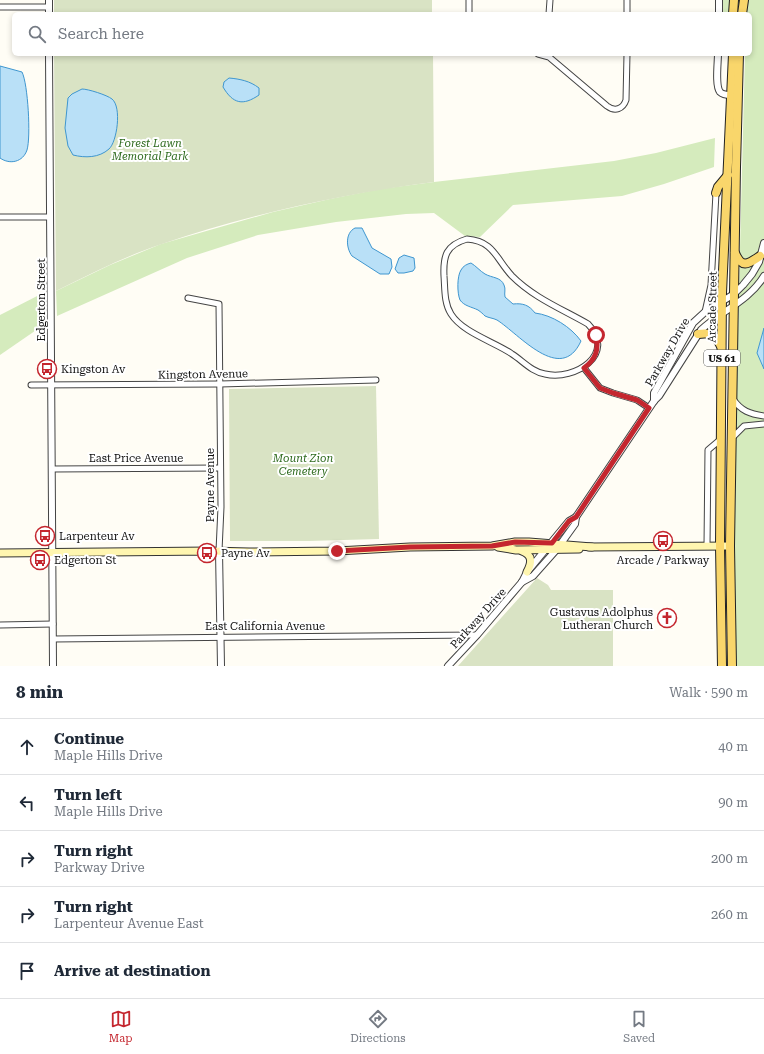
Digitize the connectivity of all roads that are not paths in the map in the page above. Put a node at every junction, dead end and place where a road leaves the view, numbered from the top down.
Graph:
1 (49, 0) edge
2 (469, 0) edge
3 (550, 0) edge
4 (627, 0) edge
5 (719, 0) edge
6 (734, 0) edge
7 (744, 0) edge
8 (0, 7) edge
9 (49, 11) edge
10 (469, 12) edge
11 (550, 12) edge
12 (627, 12) edge
13 (719, 12) edge
14 (733, 12) edge
15 (742, 12) edge
16 (49, 56) edge
17 (549, 56) edge
18 (626, 56) edge
19 (718, 56) edge
20 (733, 56) edge
21 (739, 56) edge
22 (735, 95) junction
23 (731, 171) junction
24 (716, 193) joint
25 (0, 217) edge
26 (50, 217) junction
27 (764, 243) edge
28 (734, 252) junction
29 (760, 256) junction
30 (764, 276) edge
31 (734, 294) junction
32 (188, 298) dead end
33 (722, 301) junction
34 (733, 306) junction
35 (705, 312) junction
36 (722, 313) junction
37 (698, 334) junction
38 (722, 349) junction
39 (584, 368) junction
40 (376, 380) dead end
41 (220, 384) junction
42 (52, 385) junction
43 (31, 386) dead end
44 (732, 398) junction
45 (654, 401) junction
46 (649, 408) junction
47 (762, 415) edge
48 (762, 424) edge
49 (721, 439) junction
50 (732, 439) junction
51 (220, 468) junction
52 (52, 469) junction
53 (576, 517) junction
54 (552, 543) junction
55 (492, 546) junction
56 (559, 546) junction
57 (708, 546) junction
58 (720, 546) junction
59 (730, 546) junction
60 (516, 550) junction
61 (547, 550) junction
62 (219, 551) junction
63 (52, 552) junction
64 (0, 553) edge
65 (527, 572) junction
66 (522, 582) junction
67 (53, 624) junction
68 (0, 625) edge
69 (477, 635) junction
70 (221, 636) junction
71 (53, 639) junction
72 (53, 666) edge
73 (221, 666) edge
74 (448, 666) edge
75 (722, 666) edge
76 (732, 666) edge

1 - 9 street
2 - 10 street
3 - 11 street
4 - 12 street
5 - 13 street
6 - 14 main road
7 - 15 main road
8 - 9 street
16 - 26 street, Edgerton Street
17 - 18 street
19 - 22 street
20 - 22 main road, US 61
21 - 22 main road, US 61
22 - 23 main road, Arcade Street / US 61
23 - 24 main road
23 - 28 main road, Arcade Street / US 61
23 - 33 main road, Arcade Street / US 61
24 - 35 street
25 - 26 street
26 - 42 street, Edgerton Street
27 - 29 street, Parkway Drive
28 - 29 main road
28 - 31 main road, Arcade Street / US 61
29 - 31 street, Parkway Drive
30 - 34 street, Parkway Drive
31 - 33 street, Parkway Drive
31 - 34 main road, Arcade Street / US 61
32 - 41 street, Payne Avenue
33 - 35 street, Parkway Drive
33 - 36 main road, Arcade Street / US 61
34 - 36 street, Parkway Drive
34 - 44 main road, Arcade Street / US 61
35 - 45 street, Parkway Drive
36 - 37 street, Parkway Drive
36 - 38 main road, Arcade Street / US 61
37 - 38 main road
37 - 45 street, Parkway Drive
38 - 49 main road, Arcade Street / US 61
39 - 39 street
39 - 46 street
40 - 41 street, Kingston Avenue
41 - 42 street, Kingston Avenue
41 - 51 street, Payne Avenue
42 - 43 street, Kingston Avenue
42 - 52 street, Edgerton Street
44 - 47 street
44 - 50 main road, Arcade Street / US 61
45 - 46 street, Parkway Drive
46 - 53 street, Parkway Drive
47 - 48 street
48 - 50 street
49 - 57 street
49 - 58 main road, Arcade Street / US 61
50 - 59 main road, Arcade Street / US 61
51 - 52 street, East Price Avenue
51 - 62 street, Payne Avenue
52 - 63 street, Edgerton Street
53 - 54 street, Parkway Drive
53 - 56 street, Parkway Drive
54 - 55 main road
54 - 56 main road
54 - 61 street, Parkway Drive
55 - 60 main road
55 - 62 main road
56 - 57 main road
56 - 61 main road
56 - 66 street, Parkway Drive
57 - 58 main road
58 - 59 main road
58 - 75 main road, Arcade Street / US 61
59 - 76 main road, Arcade Street / US 61
60 - 61 main road
60 - 65 main road
61 - 65 street, Parkway Drive
62 - 63 main road
62 - 70 street, Payne Avenue
63 - 64 main road
63 - 67 street, Edgerton Street
65 - 66 street, Parkway Drive
66 - 69 street, Parkway Drive
67 - 68 street
67 - 71 street, Edgerton Street
69 - 70 street, East California Avenue
69 - 74 street, Parkway Drive
70 - 71 street, East California Avenue
70 - 73 street, Payne Avenue
71 - 72 street, Edgerton Street

